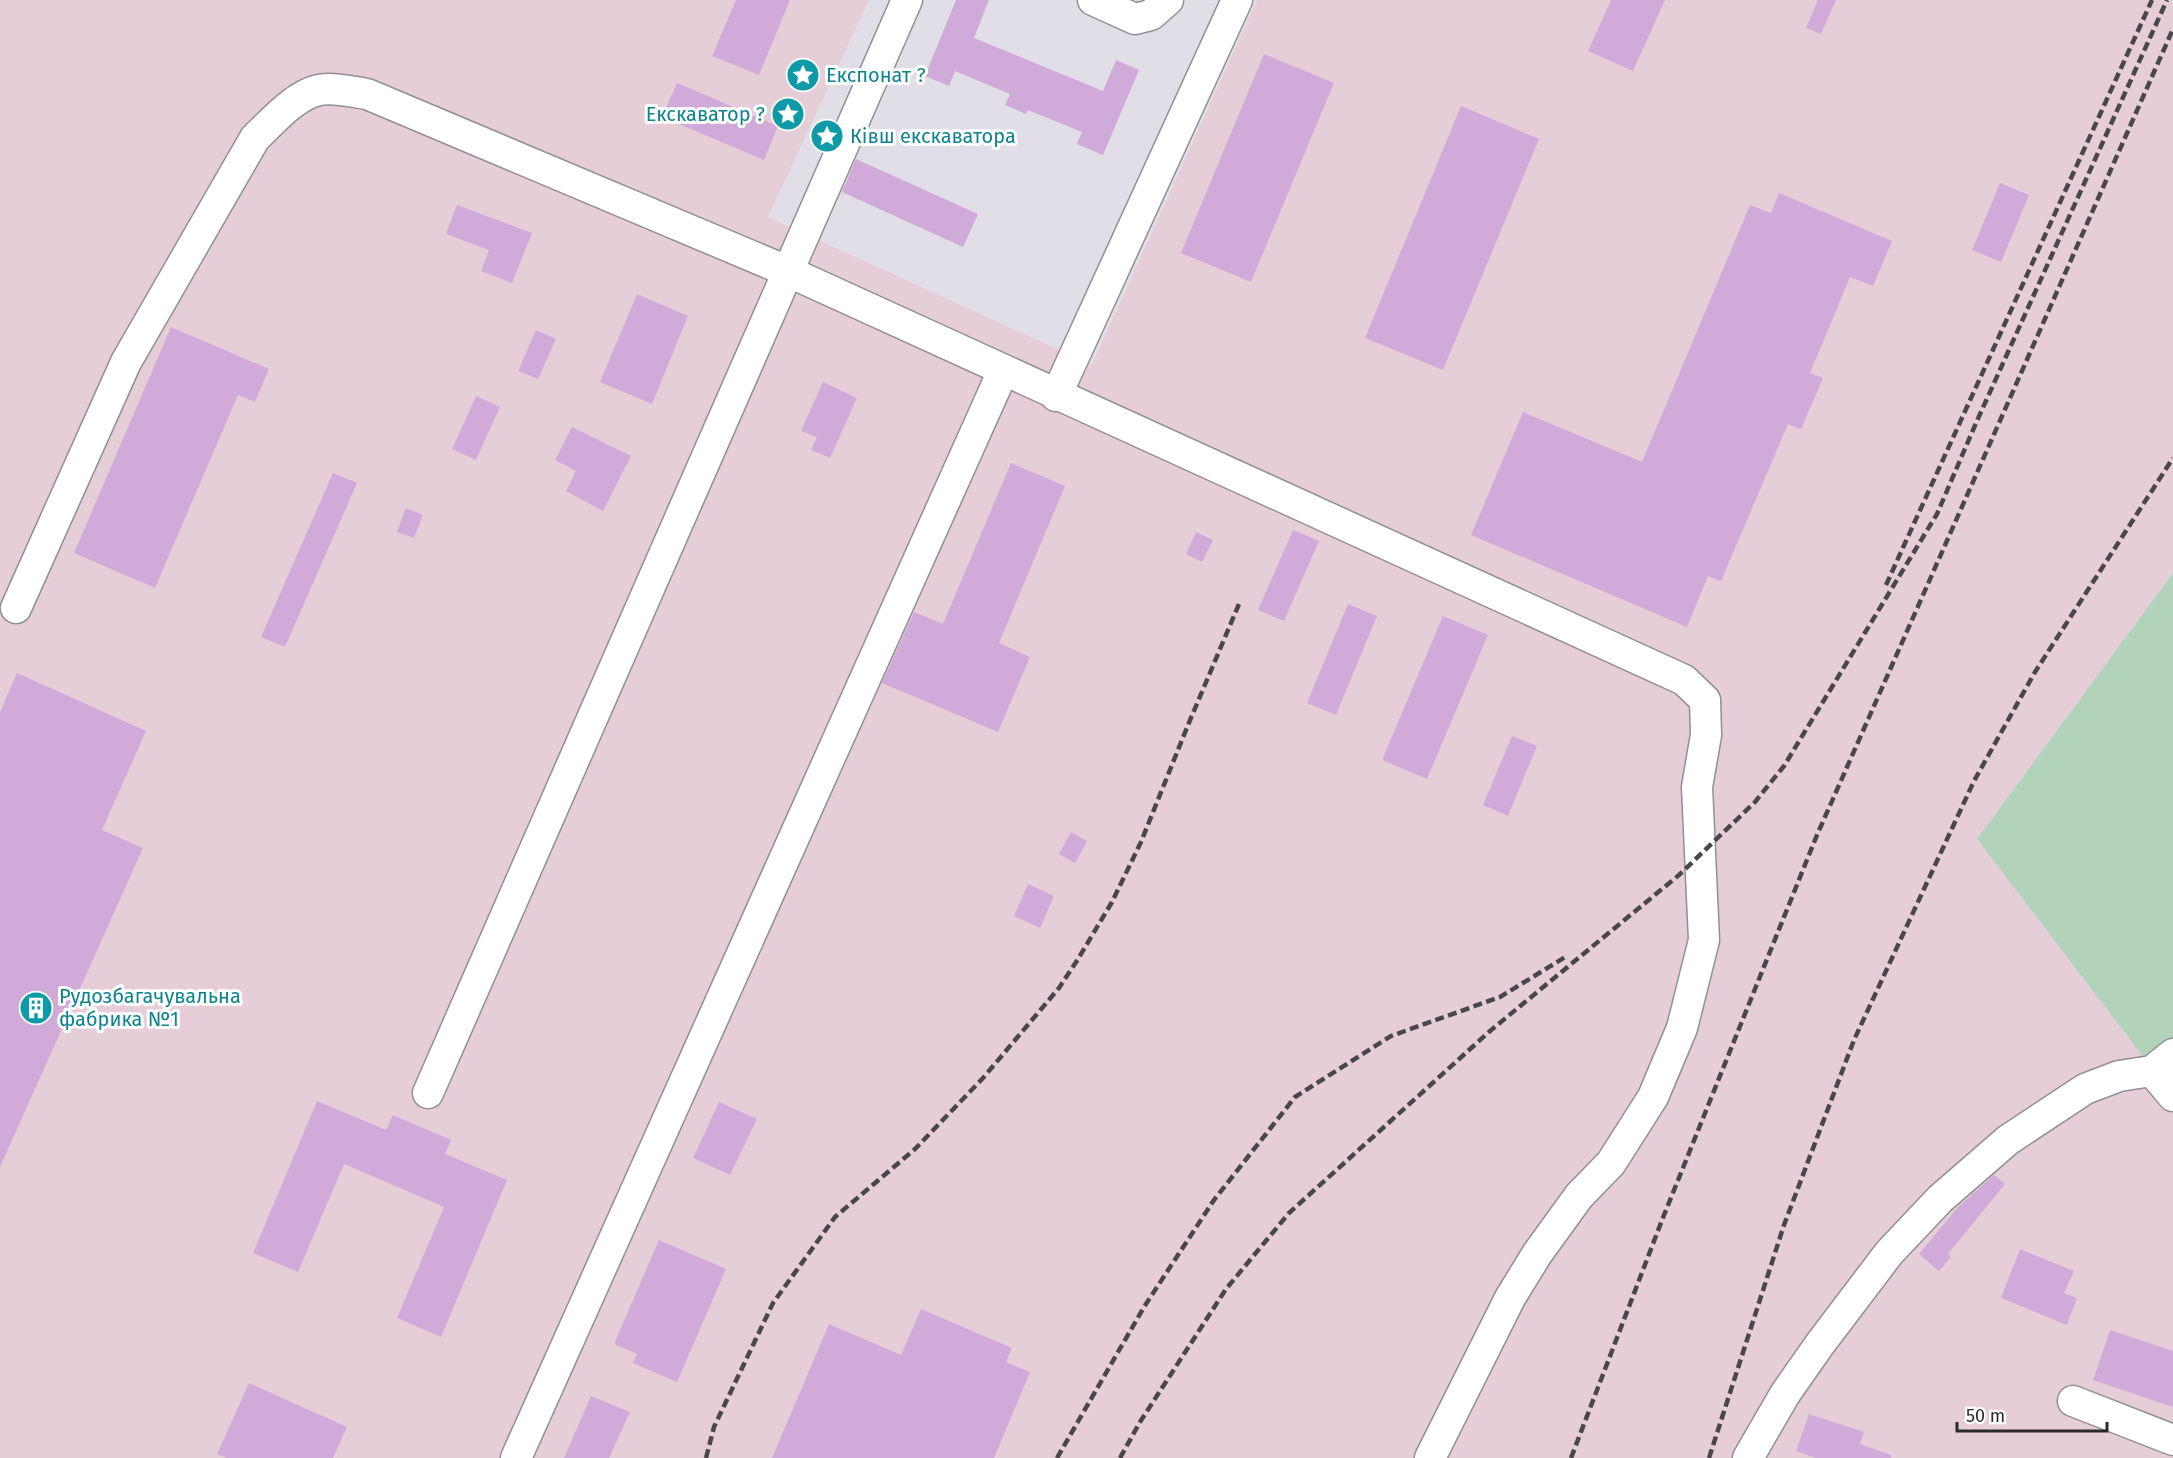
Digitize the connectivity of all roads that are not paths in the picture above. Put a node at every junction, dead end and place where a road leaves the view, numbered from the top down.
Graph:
1 (907, 0) edge
2 (1093, 0) edge
3 (1168, 0) edge
4 (1237, 0) edge
5 (787, 271) junction
6 (1004, 371) junction
7 (1056, 396) junction
8 (16, 608) dead end
9 (2163, 1062) edge
10 (428, 1092) dead end
11 (2173, 1096) edge
12 (2073, 1401) dead end
13 (2173, 1440) edge
14 (516, 1458) edge
15 (1430, 1458) edge
16 (1748, 1458) edge

1 - 5 street
2 - 3 street
4 - 7 street
5 - 6 street
5 - 8 street
5 - 10 street
6 - 7 street
6 - 14 street
7 - 15 street
9 - 11 street
9 - 16 street
12 - 13 street

